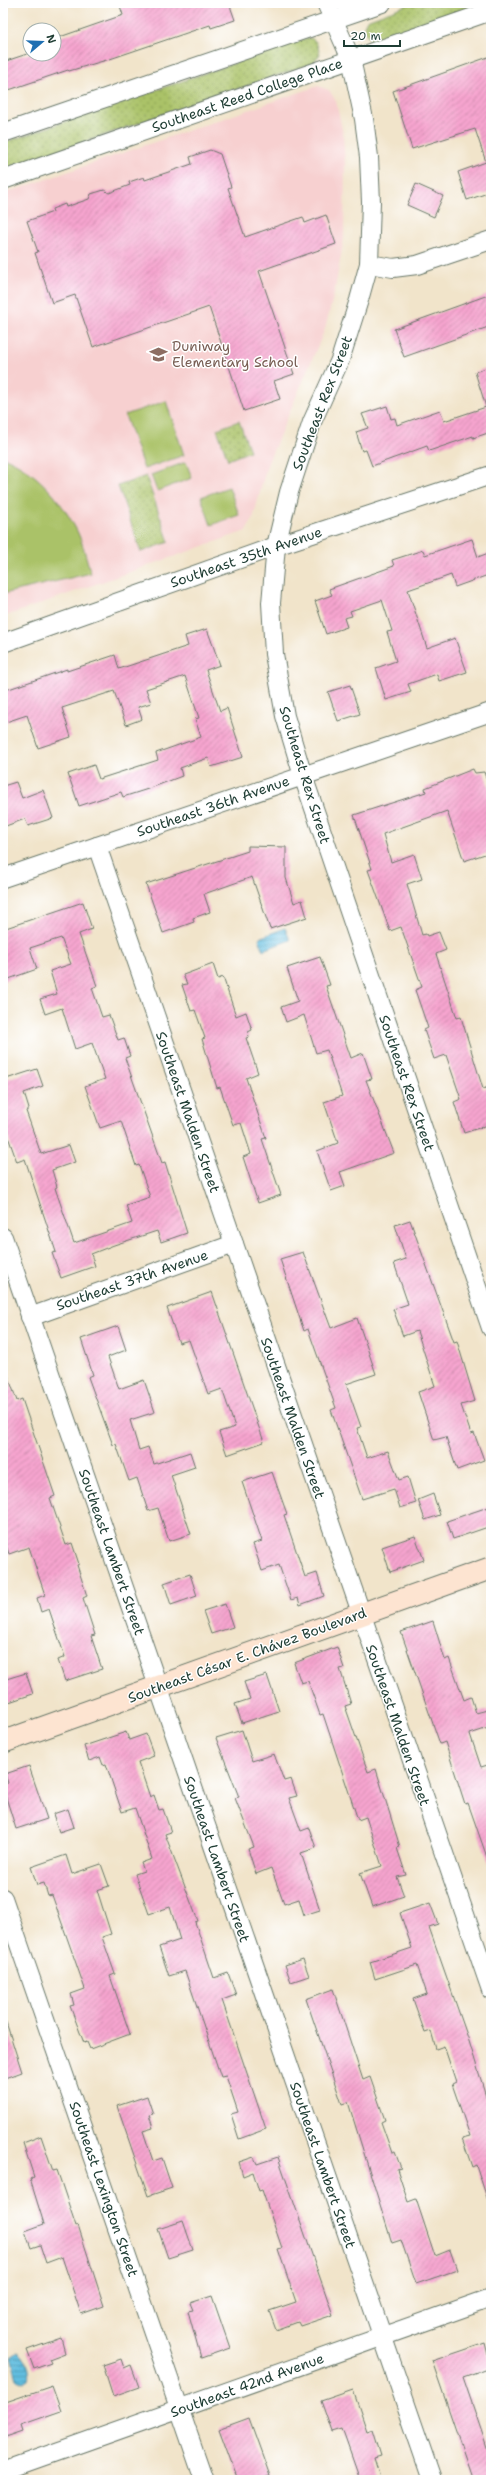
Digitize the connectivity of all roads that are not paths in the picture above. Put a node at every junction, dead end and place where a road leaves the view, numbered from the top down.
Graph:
1 (326, 3) edge
2 (382, 3) edge
3 (491, 11) edge
4 (334, 20) junction
5 (351, 59) junction
6 (3, 133) edge
7 (3, 180) edge
8 (491, 240) edge
9 (369, 264) junction
10 (491, 475) edge
11 (276, 546) junction
12 (3, 643) edge
13 (491, 712) edge
14 (303, 776) junction
15 (97, 846) junction
16 (3, 878) edge
17 (3, 1237) edge
18 (234, 1244) junction
19 (30, 1317) junction
20 (491, 1328) edge
21 (491, 1568) edge
22 (360, 1614) junction
23 (158, 1687) junction
24 (3, 1742) edge
25 (3, 1898) edge
26 (491, 1990) edge
27 (491, 2298) edge
28 (383, 2336) junction
29 (180, 2408) junction
30 (3, 2471) edge
31 (204, 2480) edge
32 (432, 2480) edge

1 - 4 street, Southeast Rex Street
2 - 4 street
3 - 5 street, Southeast Reed College Place
4 - 5 street, Southeast Rex Street
4 - 6 street
5 - 7 street, Southeast Reed College Place
5 - 9 street, Southeast Rex Street
8 - 9 street
9 - 11 street, Southeast Rex Street
10 - 11 street, Southeast 35th Avenue
11 - 12 street, Southeast 35th Avenue
11 - 14 street, Southeast Rex Street
13 - 14 street, Southeast 36th Avenue
14 - 15 street, Southeast 36th Avenue
14 - 20 street, Southeast Rex Street
15 - 16 street, Southeast 36th Avenue
15 - 18 street, Southeast Malden Street
17 - 19 street, Southeast Lambert Street
18 - 19 street, Southeast 37th Avenue
18 - 22 street, Southeast Malden Street
19 - 23 street, Southeast Lambert Street
21 - 22 street, Southeast César E. Chávez Boulevard
22 - 23 street, Southeast César E. Chávez Boulevard
22 - 26 street, Southeast Malden Street
23 - 24 street, Southeast César E. Chávez Boulevard
23 - 28 street, Southeast Lambert Street
25 - 29 street, Southeast Lexington Street
27 - 28 street, Southeast 42nd Avenue
28 - 29 street, Southeast 42nd Avenue
28 - 32 street, Southeast Lambert Street
29 - 30 street, Southeast 42nd Avenue
29 - 31 street, Southeast Lexington Street

